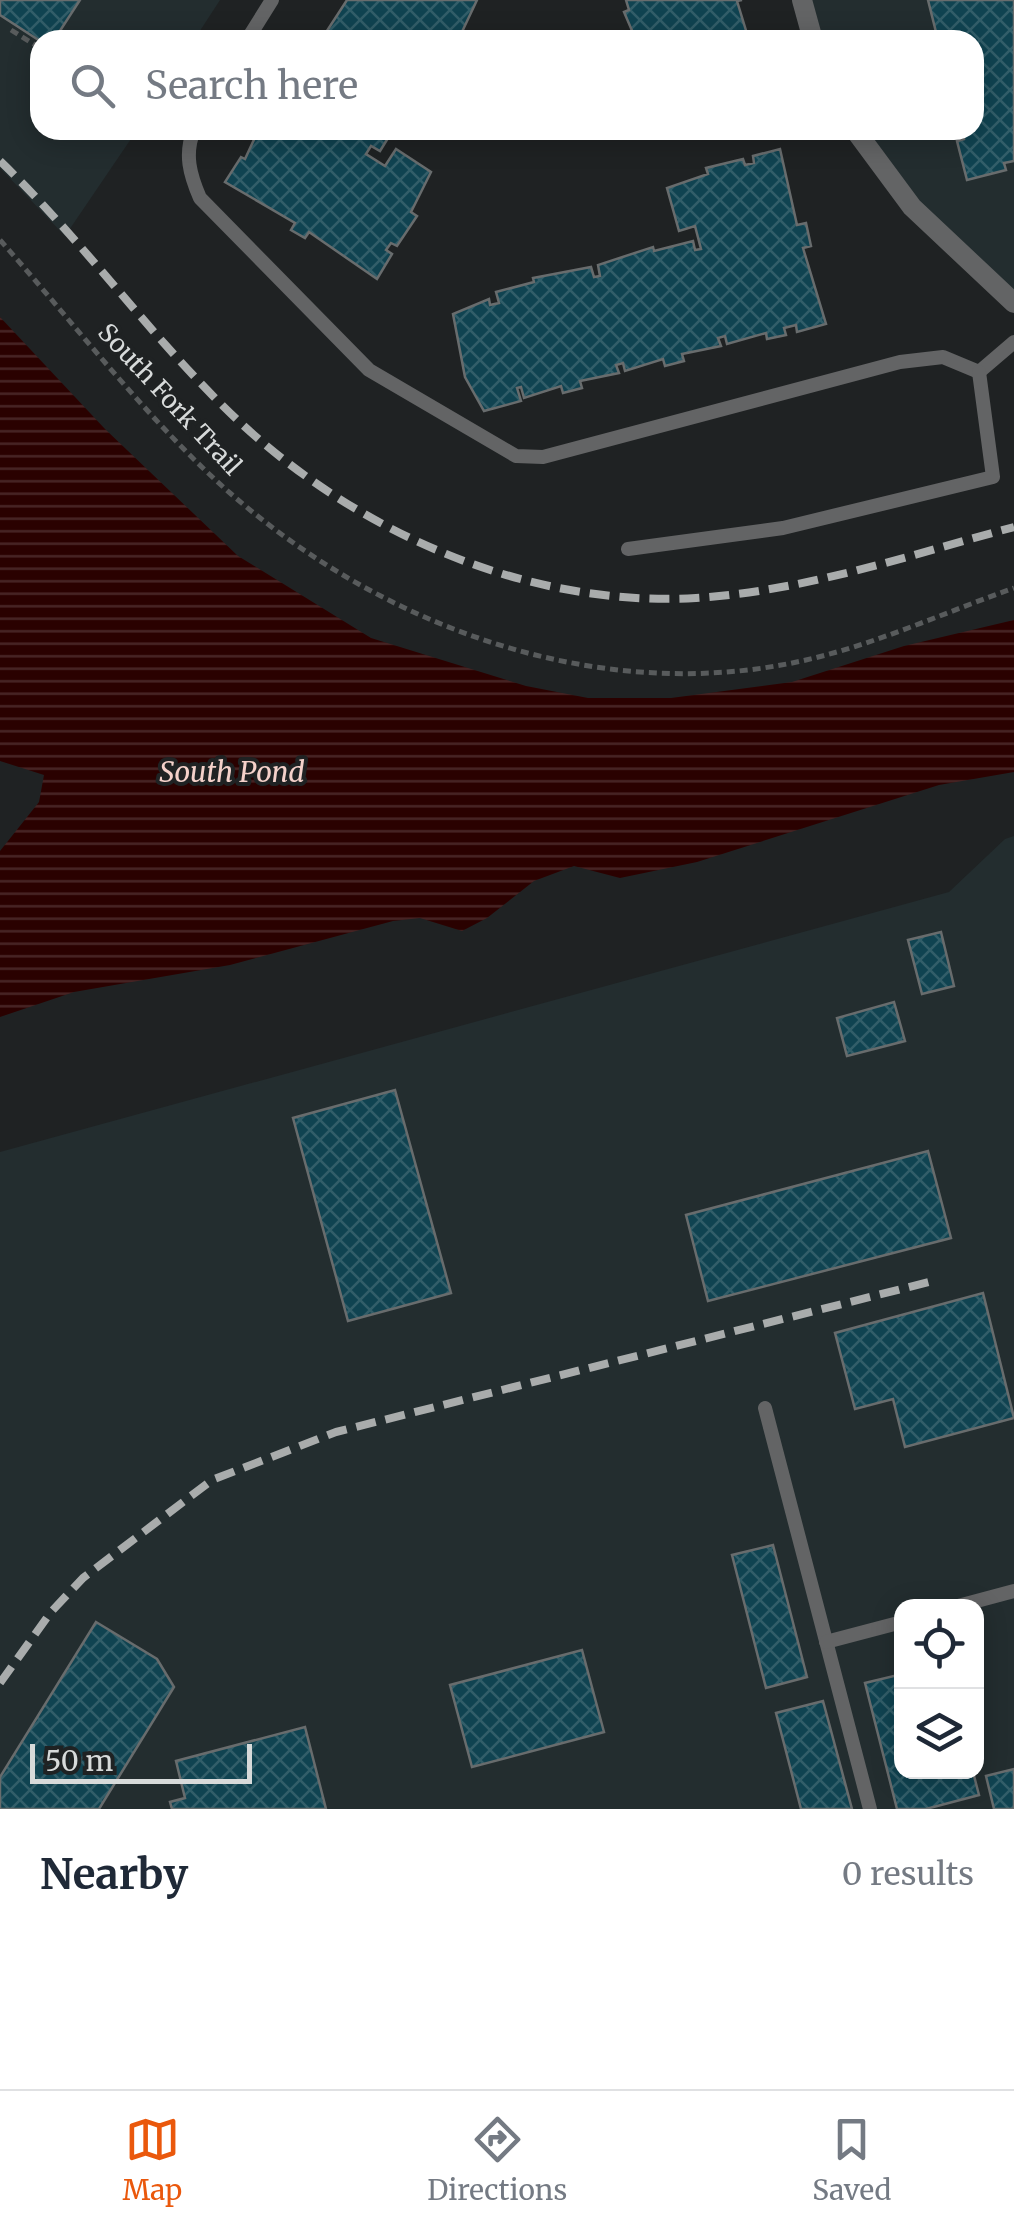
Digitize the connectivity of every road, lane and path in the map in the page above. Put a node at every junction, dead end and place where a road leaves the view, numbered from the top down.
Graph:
1 (272, 0) edge
2 (802, 0) edge
3 (12, 30) dead end
4 (253, 30) edge
5 (810, 30) edge
6 (30, 42) edge
7 (189, 140) edge
8 (862, 140) edge
9 (0, 240) edge
10 (1014, 303) edge
11 (1014, 342) edge
12 (979, 372) junction
13 (628, 549) dead end
14 (1014, 588) edge
15 (766, 1408) dead end
16 (1014, 1592) edge
17 (984, 1600) edge
18 (894, 1624) edge
19 (826, 1642) junction
20 (870, 1809) edge

1 - 4 lane
2 - 5 street
3 - 6 path
7 - 12 lane
8 - 10 street
9 - 14 path, South Fork Trail
11 - 12 lane
12 - 13 lane
15 - 19 lane
16 - 17 lane
18 - 19 lane
19 - 20 lane

